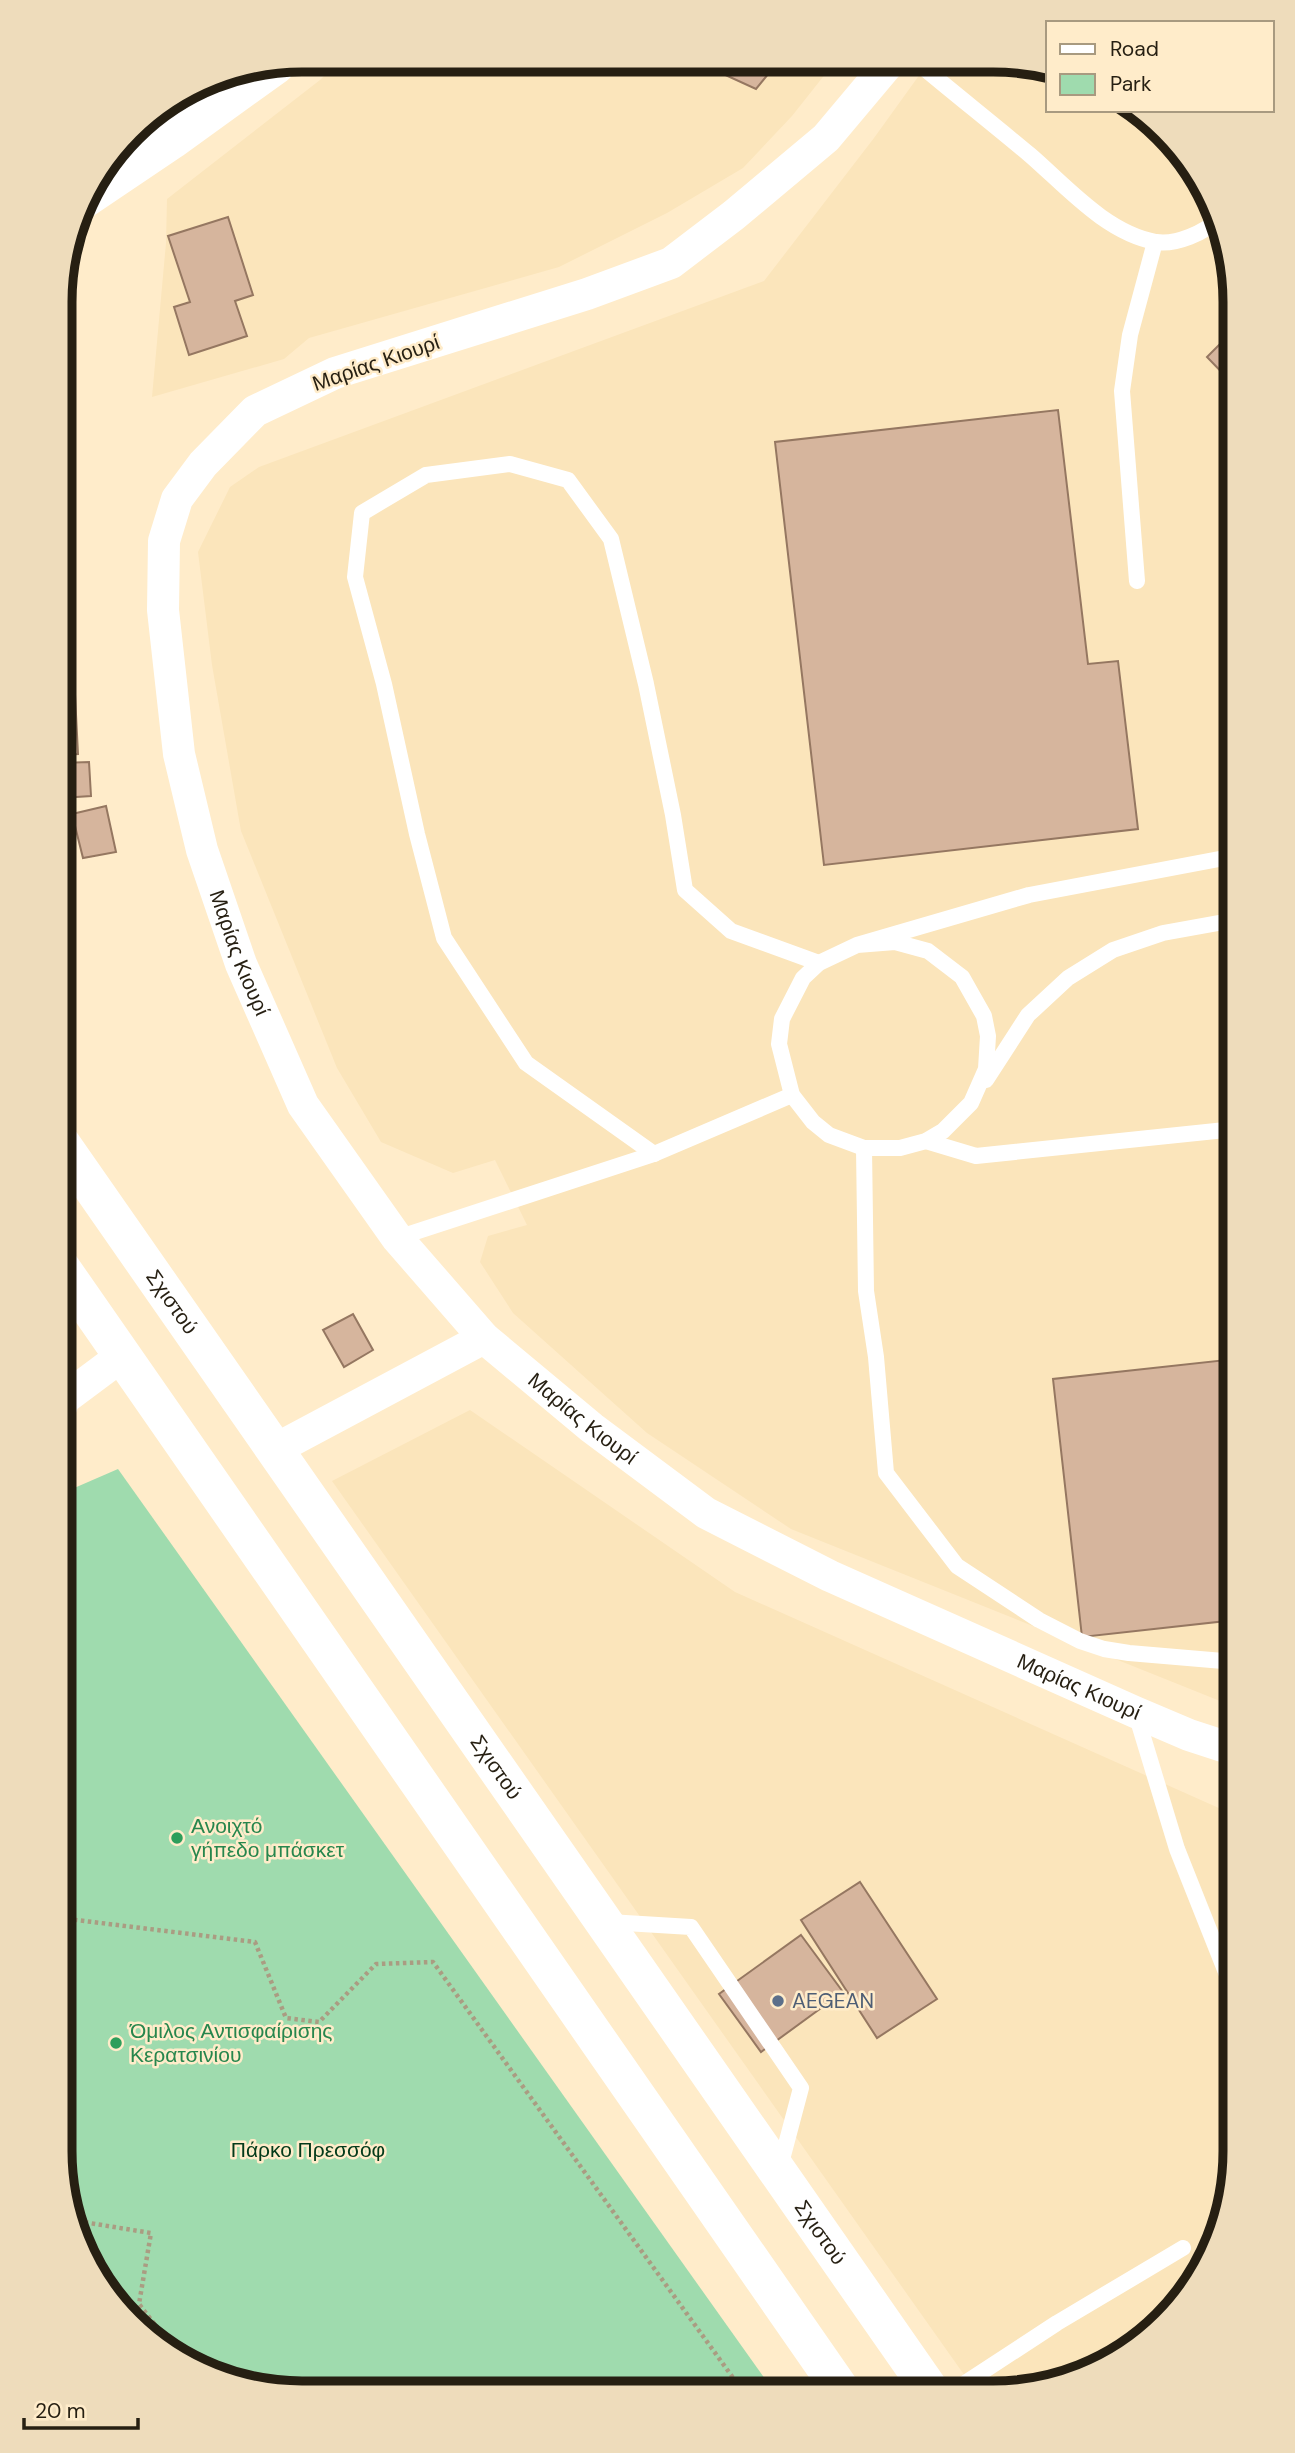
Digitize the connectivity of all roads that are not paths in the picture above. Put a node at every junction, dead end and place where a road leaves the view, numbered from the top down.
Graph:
1 (881, 72) edge
2 (929, 72) edge
3 (259, 77) edge
4 (104, 186) edge
5 (1210, 226) edge
6 (1155, 242) junction
7 (1137, 580) dead end
8 (1223, 858) edge
9 (1223, 922) edge
10 (857, 945) junction
11 (819, 963) junction
12 (792, 1095) junction
13 (971, 1102) junction
14 (1223, 1130) edge
15 (926, 1140) junction
16 (864, 1148) junction
17 (654, 1154) junction
18 (72, 1159) edge
19 (397, 1238) junction
20 (72, 1283) edge
21 (484, 1338) junction
22 (123, 1355) junction
23 (72, 1393) edge
24 (274, 1450) junction
25 (1223, 1661) edge
26 (1135, 1712) junction
27 (1223, 1746) edge
28 (603, 1922) junction
29 (1223, 1965) edge
30 (778, 2173) junction
31 (1183, 2248) dead end
32 (834, 2381) edge
33 (924, 2381) edge
34 (968, 2381) edge

1 - 19 street, Μαρίας Κιουρί
2 - 6 lane
3 - 4 main road
5 - 6 lane
6 - 7 lane
8 - 10 lane
9 - 13 lane
10 - 11 lane
10 - 13 lane
11 - 12 lane
11 - 17 lane
12 - 16 lane
12 - 17 lane
13 - 15 lane
14 - 15 lane
15 - 16 lane
16 - 25 lane
17 - 19 lane
18 - 24 main road, Σχιστού
19 - 21 street, Μαρίας Κιουρί
20 - 22 main road
21 - 24 street
21 - 26 street, Μαρίας Κιουρί
22 - 23 street
22 - 32 main road
24 - 28 main road, Σχιστού
26 - 27 street, Μαρίας Κιουρί
26 - 29 lane
28 - 30 main road, Σχιστού
28 - 30 lane
30 - 33 main road, Σχιστού
31 - 34 lane

